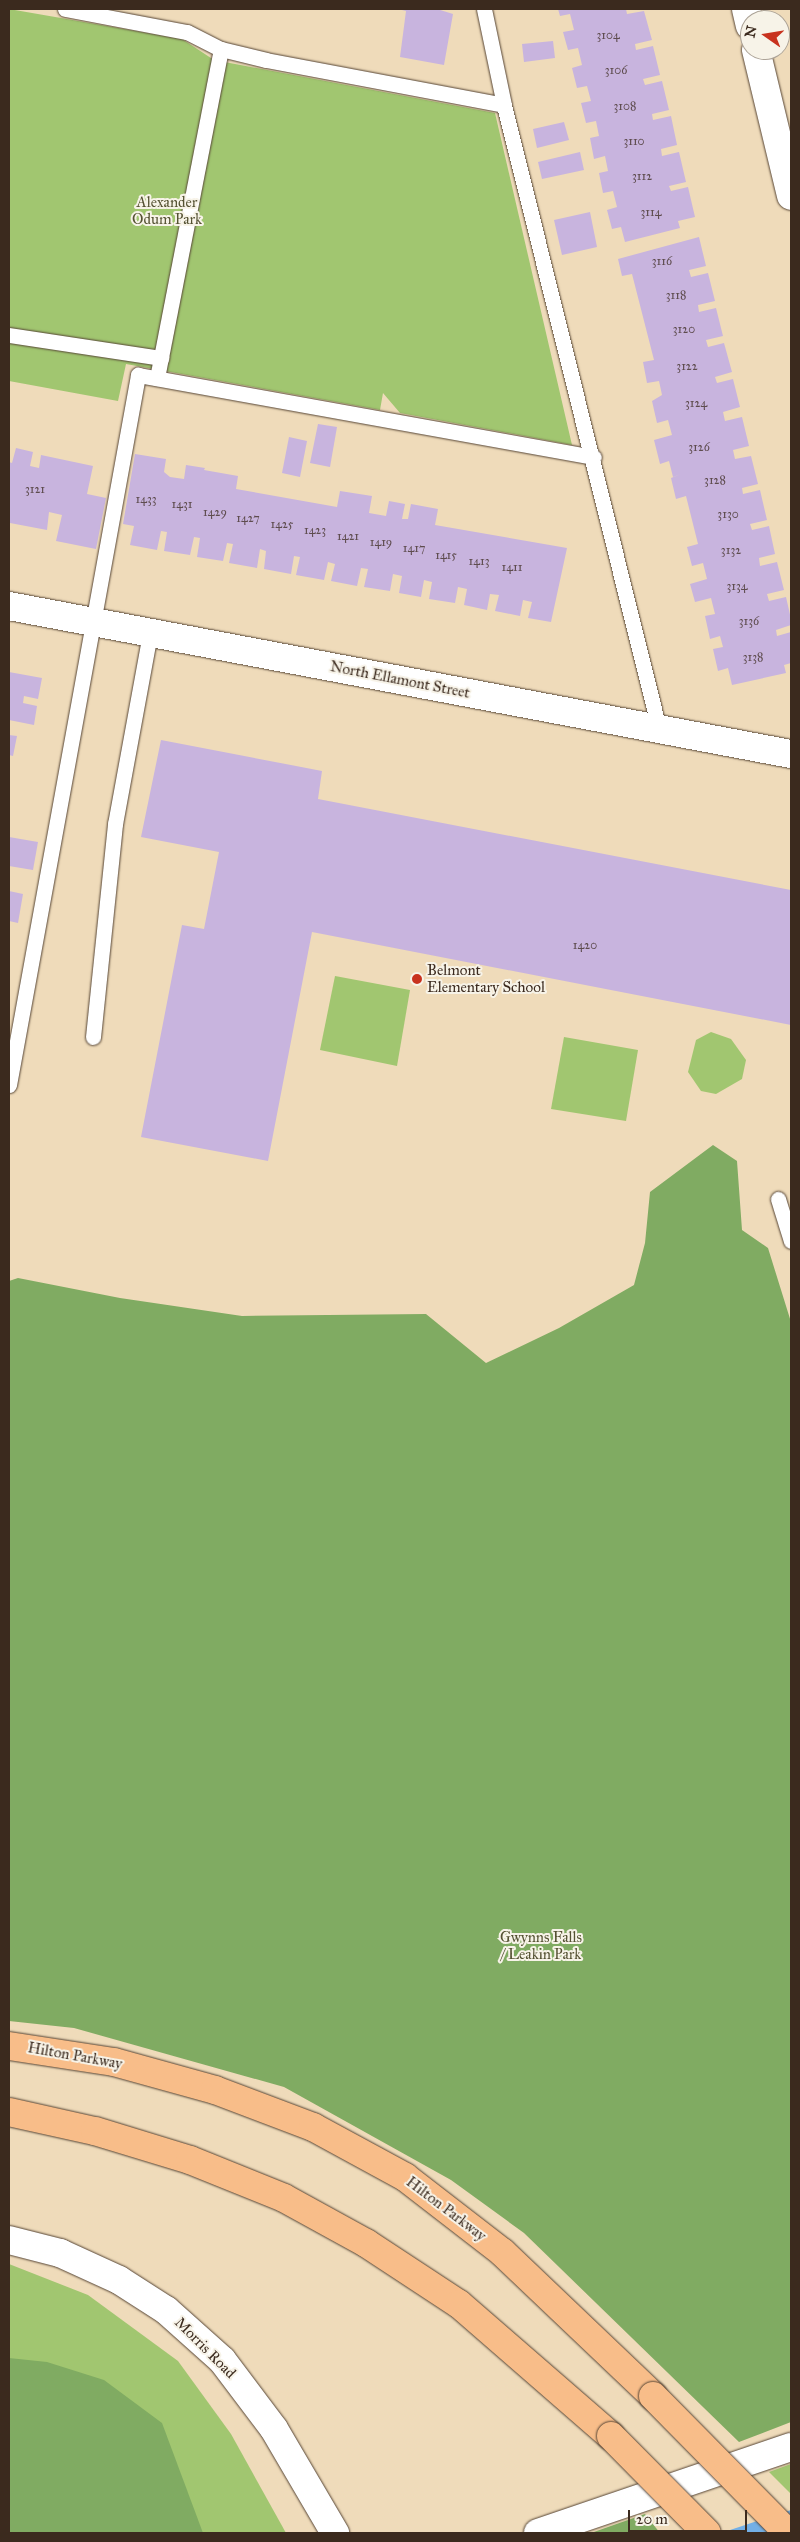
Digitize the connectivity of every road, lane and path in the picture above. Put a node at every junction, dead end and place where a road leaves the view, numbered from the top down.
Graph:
1 (65, 9) edge
2 (484, 9) edge
3 (221, 49) junction
4 (758, 60) edge
5 (504, 105) junction
6 (791, 196) edge
7 (9, 335) edge
8 (161, 358) junction
9 (157, 378) junction
10 (594, 457) junction
11 (9, 606) edge
12 (93, 622) junction
13 (150, 633) junction
14 (659, 729) junction
15 (791, 754) edge
16 (94, 1037) dead end
17 (9, 1085) edge
18 (778, 1199) dead end
19 (791, 1242) edge
20 (9, 2046) edge
21 (9, 2112) edge
22 (9, 2240) edge
23 (791, 2447) edge
24 (335, 2533) edge
25 (538, 2533) edge
26 (707, 2533) edge
27 (788, 2533) edge

1 - 3 lane
2 - 5 lane
3 - 5 lane
3 - 8 lane
4 - 6 street
5 - 10 lane
7 - 8 lane
8 - 9 lane
9 - 10 lane
9 - 12 lane
10 - 14 lane
11 - 12 street, North Ellamont Street
12 - 13 street, North Ellamont Street
12 - 17 lane
13 - 14 street, North Ellamont Street
13 - 16 lane
14 - 15 street, North Ellamont Street
18 - 19 lane
20 - 27 main road, Hilton Parkway, bridge
21 - 26 main road, bridge
22 - 24 street, Morris Road
23 - 25 street

